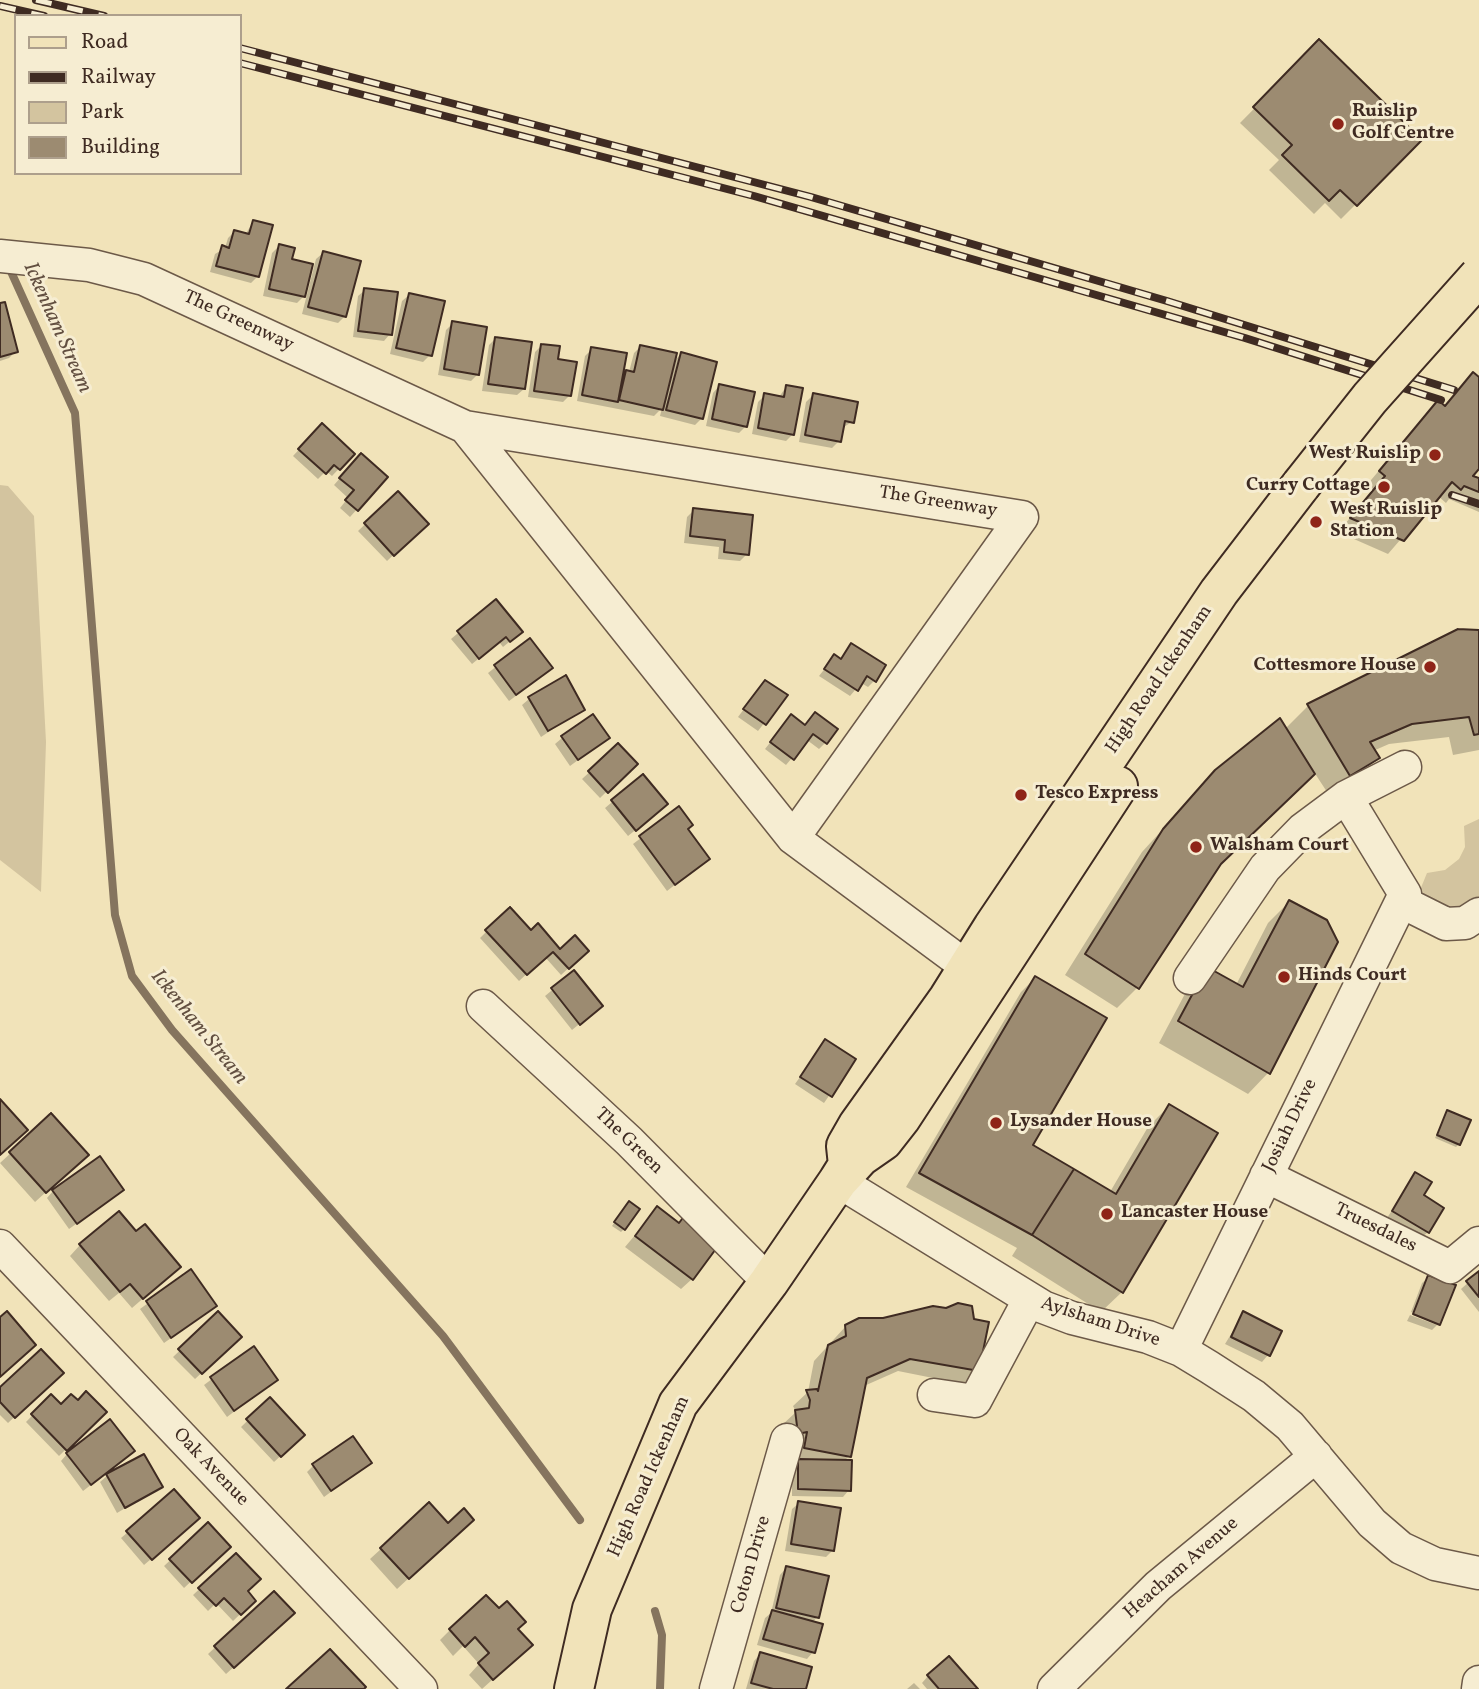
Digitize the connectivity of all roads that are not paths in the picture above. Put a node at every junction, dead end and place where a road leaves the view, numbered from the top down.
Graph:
1 (10, 257) edge
2 (1479, 275) edge
3 (1479, 312) edge
4 (465, 427) junction
5 (1309, 492) junction
6 (1405, 767) dead end
7 (1346, 797) junction
8 (793, 838) junction
9 (1402, 902) junction
10 (1477, 920) edge
11 (979, 976) junction
12 (1190, 978) dead end
13 (483, 1006) dead end
14 (1266, 1176) junction
15 (838, 1181) junction
16 (1479, 1243) edge
17 (0, 1246) edge
18 (769, 1282) junction
19 (1029, 1300) junction
20 (1181, 1350) junction
21 (934, 1395) dead end
22 (787, 1440) dead end
23 (1316, 1456) junction
24 (1479, 1573) edge
25 (1479, 1682) edge
26 (421, 1689) edge
27 (574, 1689) edge
28 (716, 1689) edge
29 (1054, 1689) edge
30 (1478, 1689) edge

1 - 4 street, The Greenway
2 - 5 main road, High Road Ickenham, bridge
3 - 5 main road, High Road Ickenham
4 - 8 street, The Greenway
4 - 8 street, The Greenway
5 - 11 main road, High Road Ickenham
6 - 7 street
7 - 9 street
7 - 12 street
8 - 11 street, The Greenway
9 - 10 street
9 - 14 street, Josiah Drive
11 - 15 main road, High Road Ickenham
13 - 18 street, The Green
14 - 16 street, Truesdales
14 - 20 street, Josiah Drive
15 - 18 main road, High Road Ickenham
15 - 19 street, Aylsham Drive
17 - 26 street, Oak Avenue
18 - 27 main road, High Road Ickenham
19 - 20 street, Aylsham Drive
19 - 21 street
20 - 23 street, Aylsham Drive
22 - 28 street, Coton Drive
23 - 24 street, Aylsham Drive
23 - 29 street, Heacham Avenue
25 - 30 street

